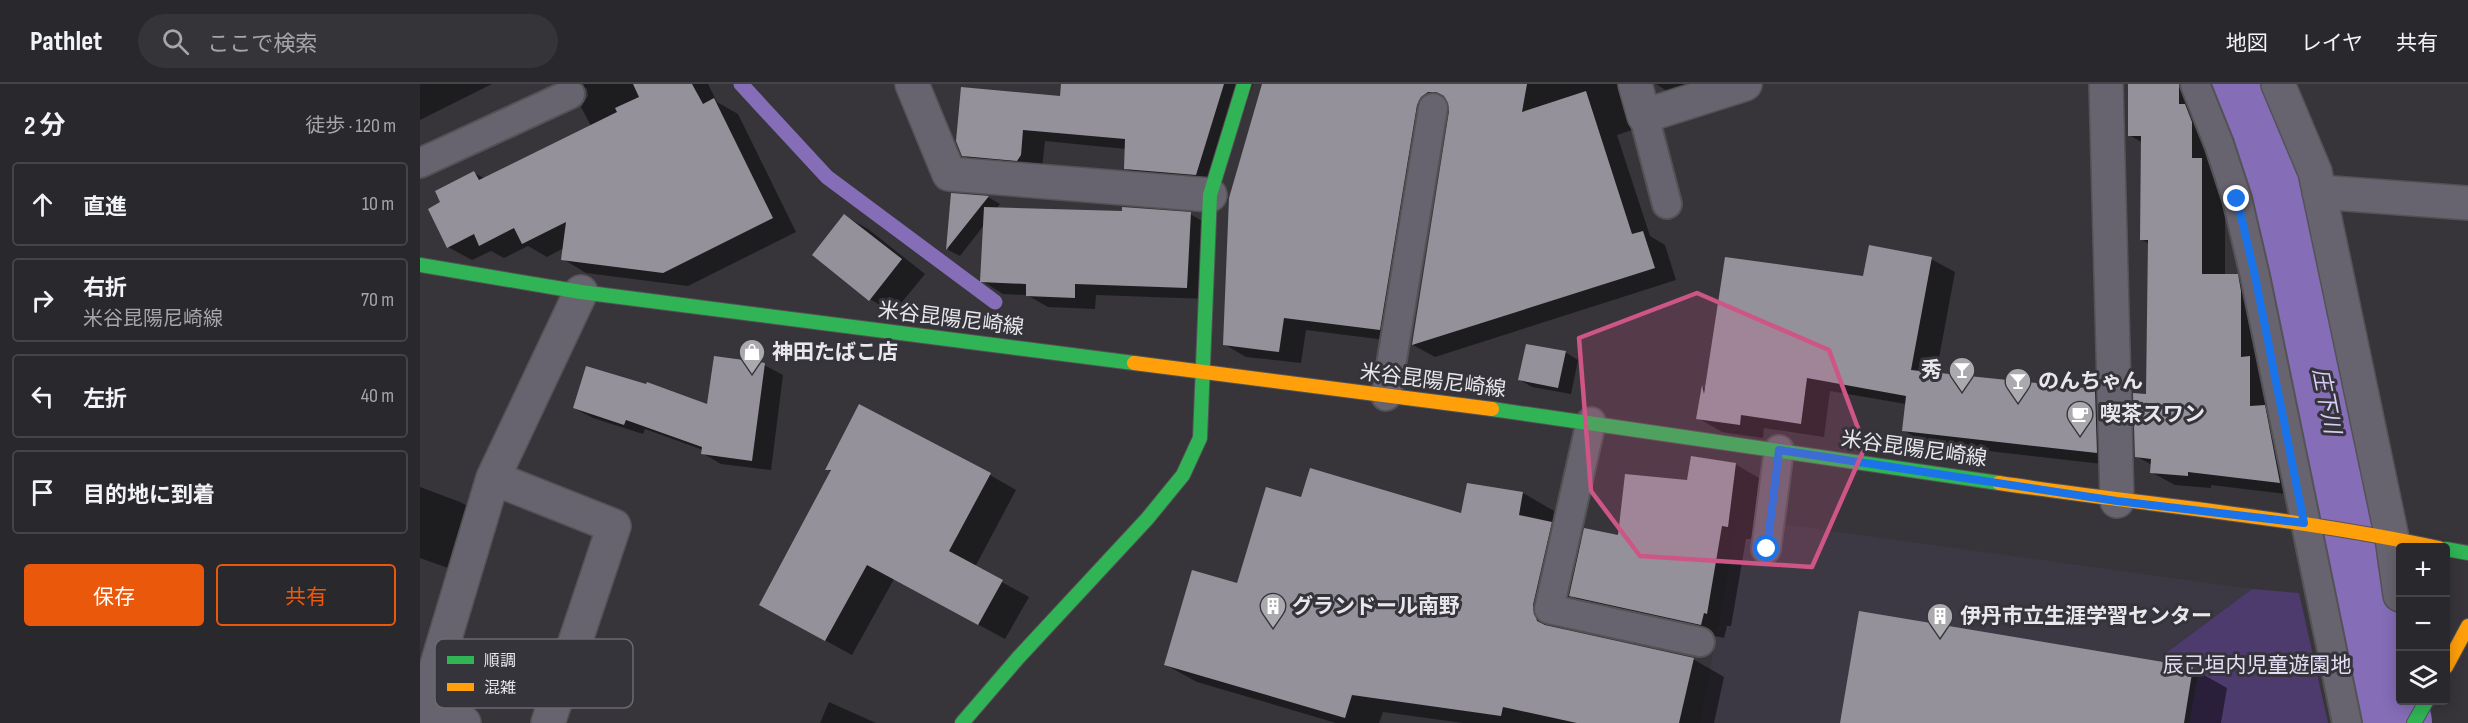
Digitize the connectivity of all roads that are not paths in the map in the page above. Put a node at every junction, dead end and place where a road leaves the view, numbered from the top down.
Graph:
1 (912, 84) edge
2 (1244, 84) edge
3 (1635, 84) edge
4 (1745, 84) edge
5 (2106, 84) edge
6 (2195, 84) edge
7 (2278, 84) edge
8 (570, 94) dead end
9 (1433, 108) dead end
10 (1644, 116) junction
11 (420, 163) edge
12 (2319, 192) junction
13 (1210, 195) junction
14 (2468, 203) edge
15 (1667, 204) dead end
16 (420, 265) edge
17 (581, 292) junction
18 (1204, 373) junction
19 (1386, 396) junction
20 (1591, 422) junction
21 (1779, 450) junction
22 (493, 478) junction
23 (2117, 501) junction
24 (2312, 524) junction
25 (2383, 536) junction
26 (2416, 543) edge
27 (1767, 549) dead end
28 (2450, 550) edge
29 (2468, 553) edge
30 (2396, 581) edge
31 (2468, 626) edge
32 (443, 639) edge
33 (576, 639) edge
34 (1700, 642) dead end
35 (2450, 658) edge
36 (435, 665) edge
37 (424, 700) edge
38 (438, 708) edge
39 (553, 708) edge
40 (464, 723) edge
41 (548, 723) edge
42 (962, 723) edge
43 (2347, 723) edge

1 - 13 street
2 - 13 main road
3 - 10 street
4 - 10 street
5 - 23 street
6 - 24 lane
7 - 12 street
8 - 11 lane
9 - 19 lane
10 - 15 lane
12 - 14 street
12 - 25 street
13 - 18 main road
16 - 17 main road, 米谷昆陽尼崎線
17 - 18 main road, 米谷昆陽尼崎線
17 - 22 street
18 - 19 main road, 米谷昆陽尼崎線
18 - 42 main road
19 - 20 main road, 米谷昆陽尼崎線
20 - 21 main road, 米谷昆陽尼崎線
20 - 34 lane
21 - 23 main road, 米谷昆陽尼崎線
21 - 27 lane
22 - 32 street
22 - 33 street
23 - 24 main road, 米谷昆陽尼崎線
24 - 25 main road, 米谷昆陽尼崎線
24 - 43 lane
25 - 26 main road, 米谷昆陽尼崎線
25 - 30 street
28 - 29 main road
31 - 35 main road
36 - 37 street
38 - 40 street
39 - 41 street

